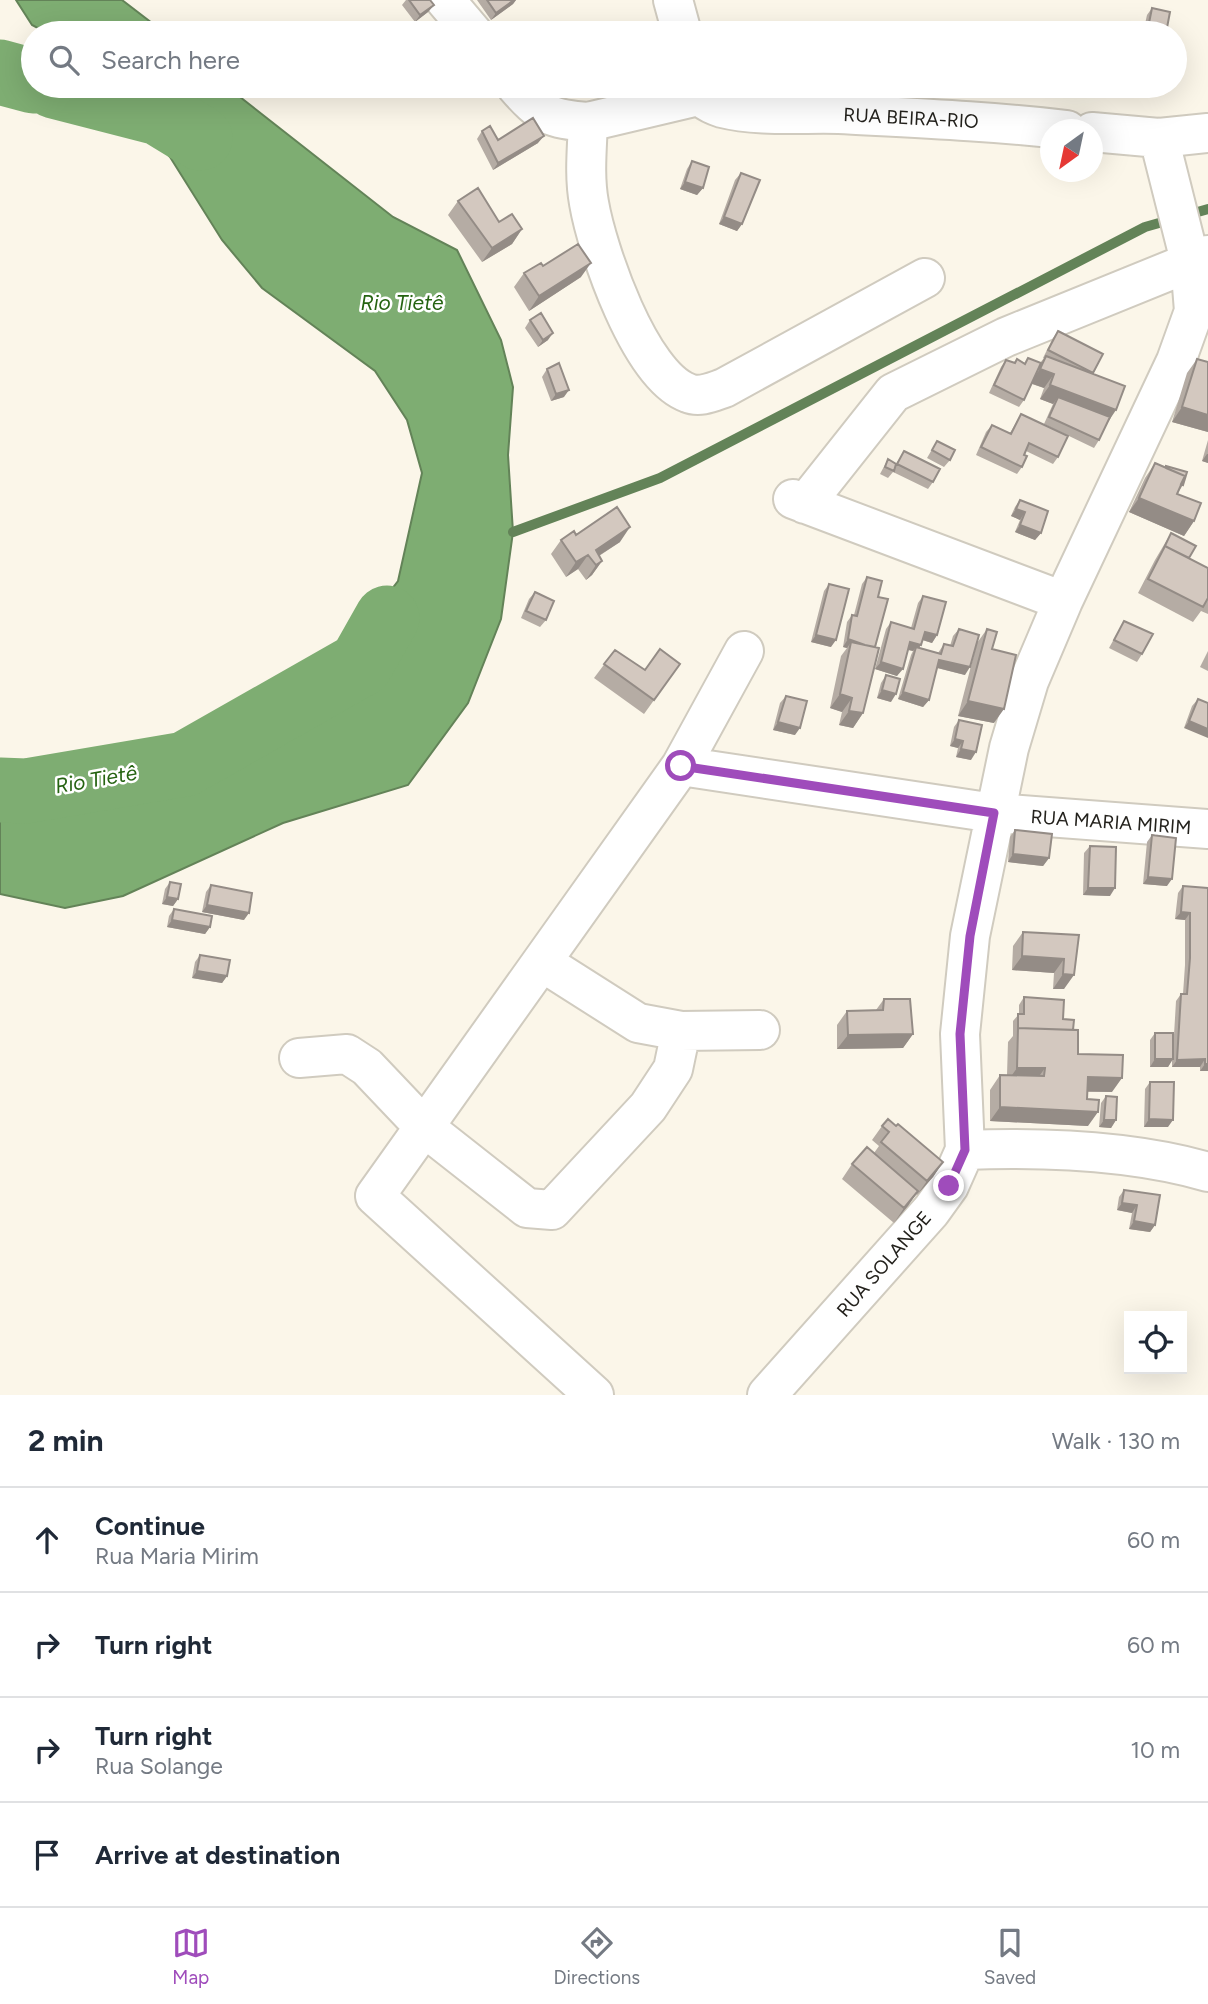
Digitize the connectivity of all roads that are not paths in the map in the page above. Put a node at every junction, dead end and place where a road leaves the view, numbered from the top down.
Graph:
1 (445, 0) edge
2 (673, 0) edge
3 (463, 21) edge
4 (679, 21) edge
5 (527, 98) edge
6 (672, 98) edge
7 (707, 98) edge
8 (588, 122) junction
9 (1040, 128) edge
10 (1208, 133) edge
11 (1103, 135) edge
12 (1164, 152) junction
13 (1195, 254) edge
14 (925, 278) dead end
15 (1201, 316) edge
16 (1063, 601) junction
17 (744, 651) dead end
18 (681, 766) junction
19 (994, 813) junction
20 (1208, 829) edge
21 (542, 962) junction
22 (760, 1030) dead end
23 (681, 1031) junction
24 (299, 1058) dead end
25 (424, 1127) junction
26 (965, 1150) junction
27 (1208, 1172) edge
28 (594, 1395) edge
29 (767, 1395) edge

1 - 3 street
2 - 4 street
5 - 8 street
6 - 8 street
7 - 9 street, RUA BEIRA-RIO
8 - 14 street
10 - 12 street
11 - 12 street
12 - 13 street
13 - 15 street
13 - 16 street
15 - 16 street
16 - 19 street
17 - 18 street
18 - 19 street, RUA MARIA MIRIM
18 - 21 street
19 - 20 street, RUA MARIA MIRIM
19 - 26 street
21 - 23 street
21 - 25 street
22 - 23 street
23 - 25 street
24 - 25 street
25 - 28 street
26 - 27 street
26 - 29 street, RUA SOLANGE

